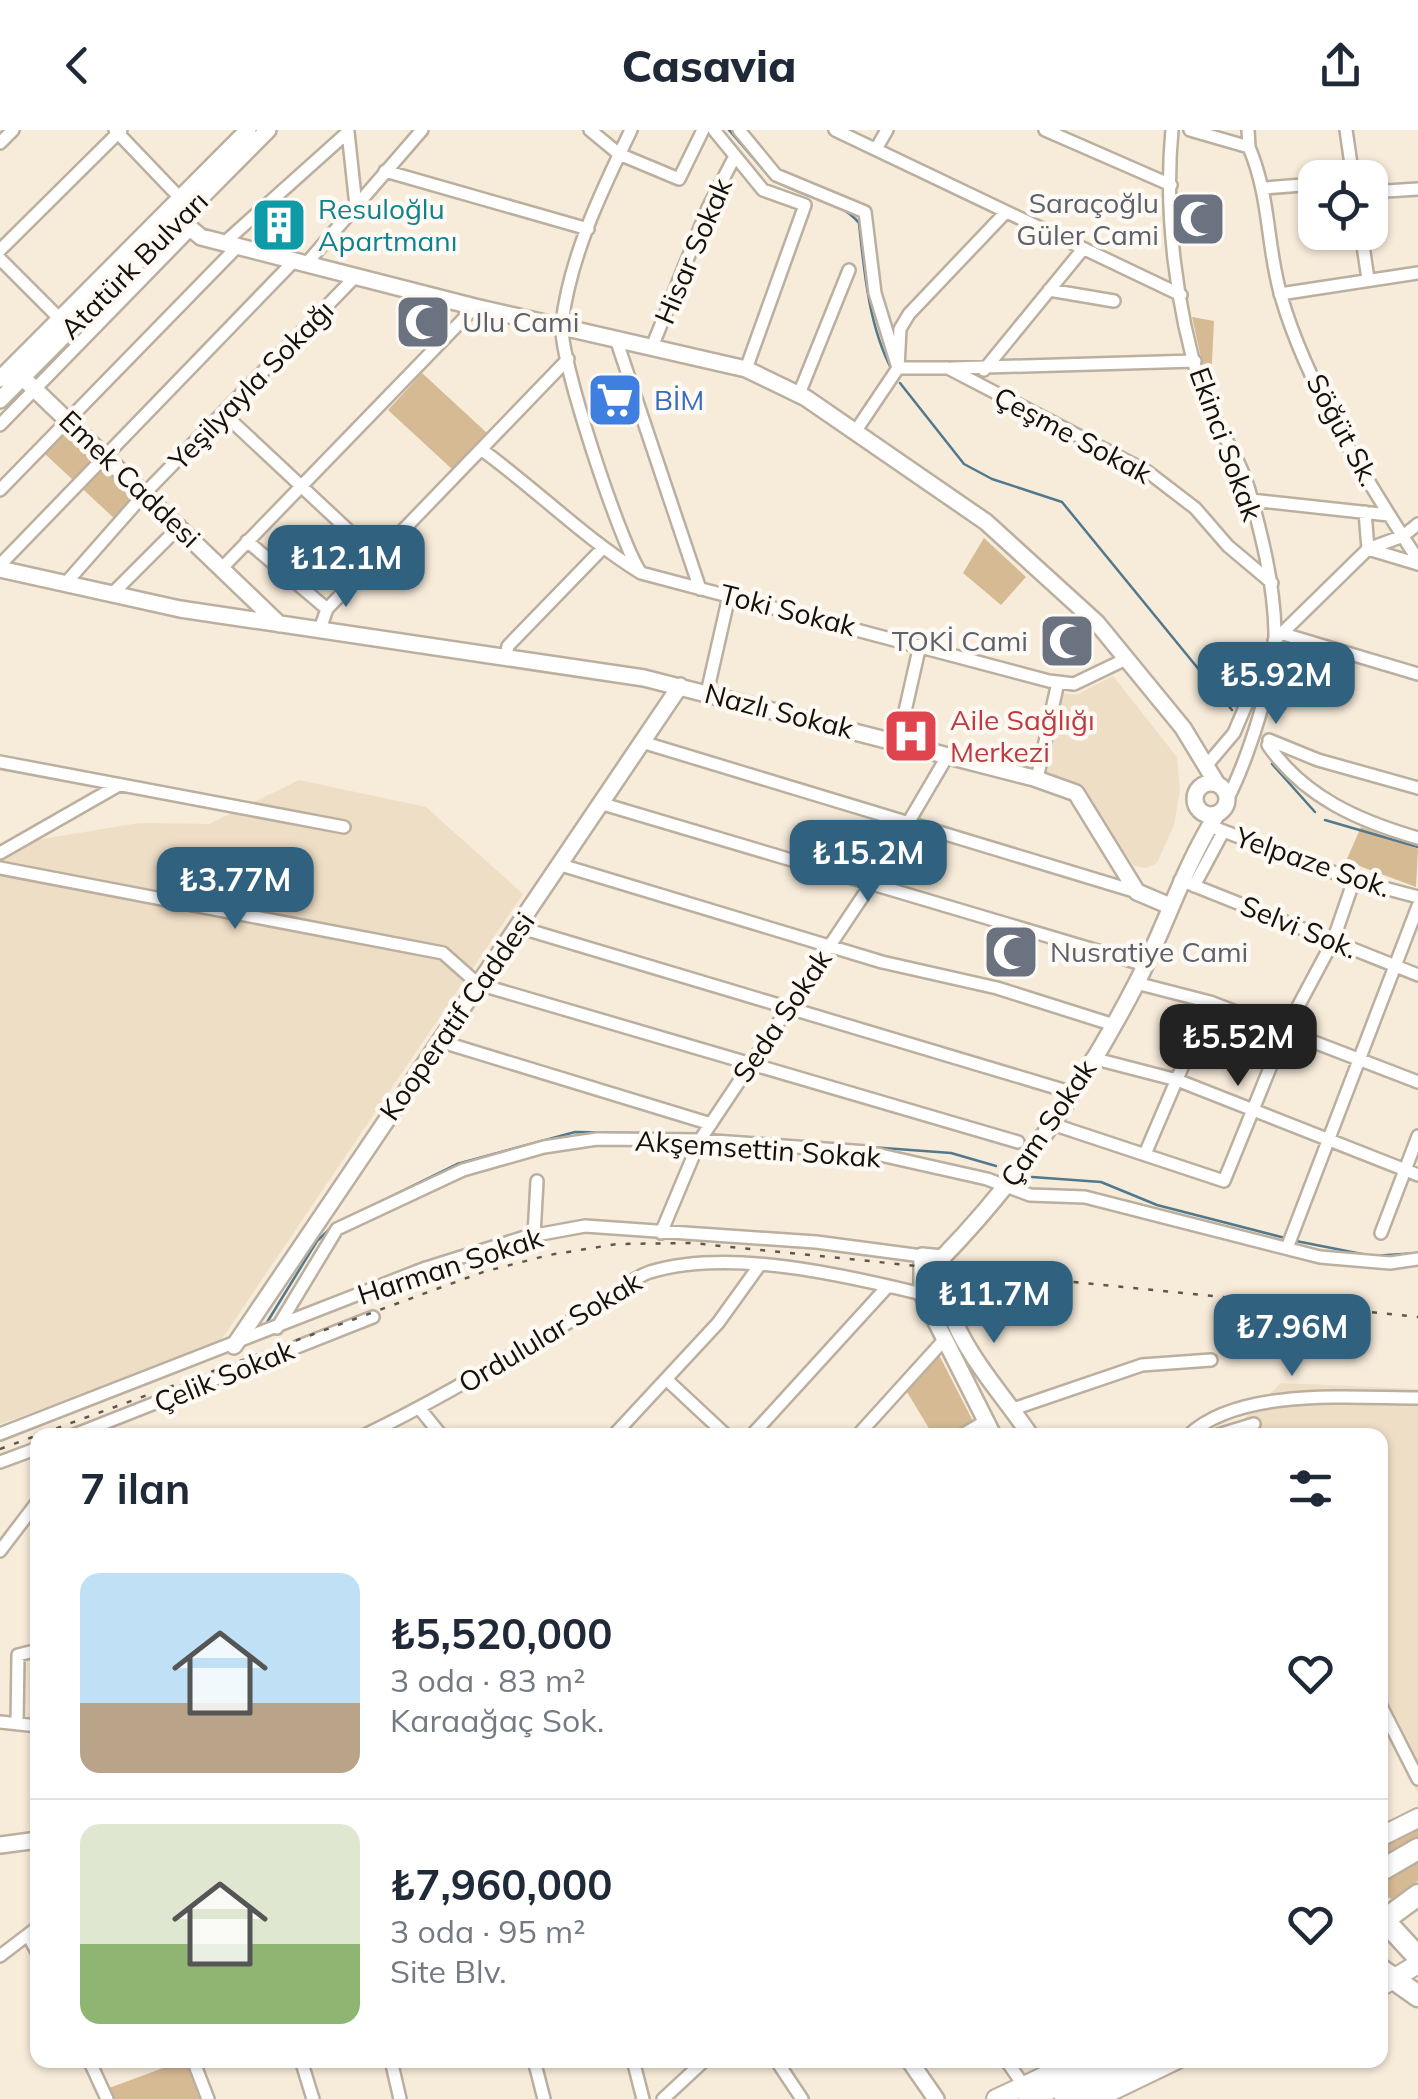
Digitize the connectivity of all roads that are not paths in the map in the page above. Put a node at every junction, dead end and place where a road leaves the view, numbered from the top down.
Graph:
1 (13, 130) edge
2 (248, 130) edge
3 (268, 130) edge
4 (422, 130) edge
5 (590, 130) edge
6 (631, 130) edge
7 (703, 130) edge
8 (714, 130) edge
9 (740, 130) edge
10 (835, 130) edge
11 (887, 130) edge
12 (1045, 130) edge
13 (1172, 130) edge
14 (1190, 130) edge
15 (1248, 130) edge
16 (1346, 130) edge
17 (118, 131) edge
18 (0, 144) edge
19 (1249, 148) junction
20 (876, 149) junction
21 (620, 154) junction
22 (734, 156) junction
23 (1350, 160) edge
24 (385, 172) junction
25 (1171, 185) junction
26 (1298, 185) edge
27 (1265, 188) junction
28 (1418, 189) edge
29 (1388, 191) edge
30 (356, 206) junction
31 (1006, 212) junction
32 (179, 215) junction
33 (588, 229) junction
34 (230, 245) junction
35 (1083, 249) junction
36 (0, 250) edge
37 (1364, 250) edge
38 (0, 259) edge
39 (300, 263) junction
40 (849, 270) dead end
41 (1418, 273) edge
42 (355, 277) junction
43 (1368, 279) junction
44 (1048, 290) junction
45 (1280, 294) junction
46 (1181, 296) junction
47 (1114, 301) dead end
48 (476, 307) junction
49 (60, 319) junction
50 (561, 326) junction
51 (616, 339) junction
52 (652, 347) junction
53 (568, 359) junction
54 (1195, 361) junction
55 (746, 368) junction
56 (898, 368) junction
57 (948, 368) junction
58 (984, 370) junction
59 (0, 379) edge
60 (29, 383) junction
61 (799, 394) junction
62 (0, 400) edge
63 (224, 413) junction
64 (68, 420) junction
65 (0, 425) edge
66 (856, 432) junction
67 (482, 450) junction
68 (108, 456) junction
69 (302, 485) junction
70 (0, 490) edge
71 (146, 492) junction
72 (1251, 500) junction
73 (1365, 512) junction
74 (1389, 515) junction
75 (1418, 524) edge
76 (180, 526) junction
77 (1402, 536) junction
78 (248, 541) junction
79 (602, 549) junction
80 (1368, 549) junction
81 (379, 559) junction
82 (1418, 562) edge
83 (0, 567) edge
84 (222, 568) junction
85 (641, 573) junction
86 (1272, 583) junction
87 (65, 584) junction
88 (700, 589) junction
89 (112, 594) junction
90 (729, 596) junction
91 (327, 609) junction
92 (279, 624) junction
93 (320, 629) junction
94 (1278, 635) junction
95 (920, 644) junction
96 (506, 656) junction
97 (1126, 659) junction
98 (1418, 674) edge
99 (1058, 682) junction
100 (680, 686) junction
101 (708, 693) junction
102 (898, 742) junction
103 (644, 743) junction
104 (948, 756) junction
105 (0, 762) edge
106 (1206, 766) junction
107 (1037, 780) junction
108 (1216, 784) junction
109 (119, 785) junction
110 (1418, 788) edge
111 (1227, 800) junction
112 (603, 804) junction
113 (908, 823) junction
114 (1217, 824) junction
115 (344, 827) dead end
116 (1418, 838) edge
117 (0, 852) edge
118 (561, 866) junction
119 (0, 868) edge
120 (1354, 880) junction
121 (1187, 883) junction
122 (870, 884) junction
123 (1138, 892) junction
124 (1418, 897) edge
125 (1170, 906) junction
126 (1418, 906) edge
127 (518, 927) junction
128 (1333, 941) junction
129 (829, 946) junction
130 (1145, 966) junction
131 (1395, 966) junction
132 (1418, 975) edge
133 (1136, 983) junction
134 (478, 984) junction
135 (1210, 1002) junction
136 (789, 1008) junction
137 (1114, 1025) junction
138 (1285, 1031) junction
139 (439, 1041) junction
140 (1092, 1058) junction
141 (1361, 1060) junction
142 (751, 1064) junction
143 (1176, 1080) junction
144 (1418, 1082) edge
145 (1070, 1092) junction
146 (1251, 1111) junction
147 (1049, 1122) junction
148 (711, 1124) junction
149 (1418, 1136) edge
150 (700, 1140) junction
151 (1326, 1140) junction
152 (1018, 1142) dead end
153 (1145, 1154) junction
154 (1412, 1172) edge
155 (537, 1180) dead end
156 (1006, 1186) junction
157 (662, 1233) junction
158 (1381, 1233) dead end
159 (534, 1235) junction
160 (1288, 1248) junction
161 (922, 1256) junction
162 (942, 1258) junction
163 (1418, 1259) edge
164 (759, 1266) junction
165 (888, 1286) junction
166 (922, 1294) junction
167 (374, 1317) dead end
168 (277, 1328) junction
169 (944, 1340) junction
170 (234, 1346) junction
171 (1210, 1360) dead end
172 (666, 1379) junction
173 (1418, 1398) edge
174 (420, 1409) junction
175 (1013, 1409) junction
176 (1254, 1424) dead end
177 (92, 1428) edge
178 (380, 1428) edge
179 (435, 1428) edge
180 (620, 1428) edge
181 (718, 1428) edge
182 (758, 1428) edge
183 (864, 1428) edge
184 (990, 1428) edge
185 (1025, 1428) edge
186 (1199, 1428) edge
187 (1241, 1428) edge
188 (0, 1434) edge
189 (30, 1451) edge
190 (0, 1462) edge
191 (30, 1512) edge
192 (0, 1551) edge
193 (30, 1652) edge
194 (1388, 1720) edge
195 (0, 1722) edge
196 (17, 1724) junction
197 (30, 1725) edge
198 (1418, 1779) edge
199 (1418, 1818) edge
200 (1388, 1833) edge
201 (30, 1841) edge
202 (0, 1845) edge
203 (1418, 1849) edge
204 (1388, 1866) edge
205 (1418, 1895) edge
206 (1388, 1914) edge
207 (1388, 1926) edge
208 (30, 1933) edge
209 (0, 1956) edge
210 (1418, 1961) edge
211 (1388, 1976) edge
212 (1388, 1980) edge
213 (1418, 1996) edge
214 (93, 2068) edge
215 (196, 2068) edge
216 (304, 2068) edge
217 (393, 2068) edge
218 (536, 2068) edge
219 (635, 2068) edge
220 (696, 2068) edge
221 (781, 2068) edge
222 (914, 2068) edge
223 (1011, 2068) edge
224 (1066, 2068) edge
225 (1088, 2068) edge
226 (1126, 2068) edge
227 (1159, 2068) edge
228 (1026, 2093) edge
229 (107, 2099) edge
230 (208, 2099) edge
231 (314, 2099) edge
232 (400, 2099) edge
233 (542, 2099) edge
234 (643, 2099) edge
235 (663, 2099) edge
236 (802, 2099) edge
237 (936, 2099) edge
238 (996, 2099) edge
239 (1065, 2099) edge
240 (1095, 2099) edge

1 - 18 street
2 - 32 main road, Atatürk Bulvarı
3 - 32 main road, Atatürk Bulvarı
4 - 24 street
5 - 21 street
6 - 21 street
7 - 21 street
8 - 22 street
9 - 56 street
10 - 20 street
11 - 20 street
12 - 25 street
13 - 25 street, Ekinci Sokak
14 - 19 street
15 - 19 street, Söğüt Sk.
16 - 23 street
17 - 32 street
17 - 36 street
19 - 27 street, Söğüt Sk.
20 - 31 street
21 - 33 street
22 - 52 street, Hisar Sokak
22 - 55 street
24 - 30 street
24 - 33 street
25 - 46 street, Ekinci Sokak
26 - 27 street
27 - 45 street, Söğüt Sk.
28 - 29 street
30 - 34 street
30 - 39 street
31 - 35 street
31 - 56 street
32 - 34 main road
32 - 49 main road, Atatürk Bulvarı
32 - 60 main road, Atatürk Bulvarı
33 - 50 street
34 - 39 main road
34 - 64 street
35 - 44 street
35 - 46 street
37 - 43 street
38 - 49 street
39 - 42 main road
39 - 68 street
40 - 61 street
41 - 43 street
42 - 48 main road
42 - 63 street, Yeşilyayla Sokağı
43 - 45 street
44 - 47 street
44 - 58 street
45 - 74 street, Söğüt Sk.
46 - 54 street, Ekinci Sokak
48 - 50 main road
48 - 69 street
49 - 59 main road, Atatürk Bulvarı
50 - 51 main road
50 - 53 street
51 - 52 main road
51 - 88 street
52 - 55 main road
53 - 67 street
53 - 85 street
54 - 58 street
54 - 72 street, Ekinci Sokak
55 - 61 main road
56 - 57 street, Çeşme Sokak
56 - 66 street
57 - 58 street
57 - 86 street, Çeşme Sokak
60 - 62 main road, Atatürk Bulvarı
60 - 64 main road, Emek Caddesi
60 - 65 street
61 - 66 main road
63 - 69 street
63 - 71 street, Yeşilyayla Sokağı
64 - 68 main road, Emek Caddesi
64 - 70 street
66 - 97 main road
67 - 79 street, Toki Sokak
67 - 81 street
68 - 71 main road, Emek Caddesi
68 - 83 street
69 - 78 street
69 - 81 street
71 - 76 main road, Emek Caddesi
71 - 87 street, Yeşilyayla Sokağı
72 - 73 street
72 - 86 street, Ekinci Sokak
73 - 74 street
73 - 80 street
74 - 77 street, Söğüt Sk.
75 - 77 street
76 - 84 main road, Emek Caddesi
76 - 89 street
77 - 80 street
77 - 82 street, Söğüt Sk.
78 - 84 street
78 - 91 street
79 - 85 street, Toki Sokak
79 - 96 street
80 - 82 street
80 - 94 street
81 - 91 street
83 - 87 main road, Nazlı Sokak
84 - 92 main road, Emek Caddesi
85 - 88 street, Toki Sokak
86 - 94 street, Ekinci Sokak
87 - 89 main road, Nazlı Sokak
88 - 90 street, Toki Sokak
89 - 92 main road, Nazlı Sokak
90 - 95 street, Toki Sokak
90 - 101 street
91 - 93 street
92 - 93 main road, Nazlı Sokak
93 - 96 main road, Nazlı Sokak
94 - 98 street
94 - 106 street
94 - 111 street
95 - 99 street, Toki Sokak
95 - 102 street
96 - 100 main road, Nazlı Sokak
97 - 99 street
97 - 106 main road
99 - 107 street
100 - 101 main road, Nazlı Sokak
100 - 103 main road, Kooperatif Caddesi
101 - 102 main road, Nazlı Sokak
102 - 104 main road, Nazlı Sokak
103 - 112 main road, Kooperatif Caddesi
103 - 113 street
104 - 107 main road, Nazlı Sokak
104 - 113 street, Seda Sokak
105 - 109 street
106 - 108 main road
107 - 123 main road, Nazlı Sokak
108 - 111 main road
108 - 114 main road
109 - 115 street
109 - 117 street
110 - 116 street
111 - 114 main road, Çam Sokak
112 - 118 main road, Kooperatif Caddesi
112 - 122 street
113 - 122 street, Seda Sokak
113 - 123 street
114 - 120 street, Yelpaze Sok.
114 - 121 main road, Çam Sokak
118 - 127 main road, Kooperatif Caddesi
118 - 129 street
119 - 134 street
120 - 124 street, Yelpaze Sok.
120 - 128 street
121 - 125 main road, Çam Sokak
121 - 128 street, Selvi Sok.
122 - 129 street, Seda Sokak
122 - 130 street
123 - 125 main road
125 - 130 main road, Çam Sokak
126 - 131 street
127 - 134 main road, Kooperatif Caddesi
127 - 136 street
128 - 131 street, Selvi Sok.
128 - 138 street
129 - 136 street, Seda Sokak
129 - 137 street
130 - 133 main road, Çam Sokak
131 - 132 street, Selvi Sok.
131 - 141 street
133 - 135 street
133 - 137 main road, Çam Sokak
134 - 139 main road, Kooperatif Caddesi
134 - 142 street
135 - 138 street
135 - 143 street
136 - 142 street, Seda Sokak
136 - 145 street
137 - 140 main road, Çam Sokak
138 - 141 street
138 - 146 street
139 - 148 street
139 - 170 main road, Kooperatif Caddesi
140 - 143 street
140 - 145 main road, Çam Sokak
141 - 144 street
141 - 151 street
142 - 148 street, Seda Sokak
142 - 152 street
143 - 146 street
143 - 153 street
145 - 147 main road, Çam Sokak
146 - 151 street
146 - 153 street
147 - 153 street
147 - 156 main road, Çam Sokak
148 - 150 street, Seda Sokak
149 - 154 street
150 - 156 street, Akşemsettin Sokak
150 - 157 street, Seda Sokak
150 - 168 street, Akşemsettin Sokak
151 - 154 street
151 - 160 street
154 - 158 street
155 - 159 street
156 - 160 street, Akşemsettin Sokak
156 - 162 main road, Çam Sokak
157 - 159 street, Harman Sokak
157 - 161 street, Harman Sokak
159 - 168 street, Harman Sokak
160 - 163 street, Akşemsettin Sokak
161 - 162 main road
161 - 166 main road
162 - 175 main road
164 - 165 street, Ordulular Sokak
164 - 172 street
164 - 174 street, Ordulular Sokak
165 - 166 street, Ordulular Sokak
165 - 182 street
166 - 169 main road
167 - 177 street, Çelik Sokak
168 - 170 street, Harman Sokak
169 - 183 street
169 - 184 main road
170 - 188 street, Harman Sokak
171 - 175 street
172 - 180 street
172 - 181 street
173 - 186 street
174 - 178 street, Ordulular Sokak
174 - 179 street
175 - 185 main road
176 - 187 street
189 - 190 street
191 - 192 street
193 - 196 street
194 - 198 street
195 - 196 street
196 - 197 street
199 - 200 main road
201 - 202 main road
203 - 204 highway
205 - 206 highway
207 - 210 highway
208 - 209 street
210 - 211 main road
212 - 213 highway
214 - 229 street
215 - 230 street
216 - 231 street
217 - 232 street
218 - 233 street
219 - 234 street
220 - 235 street
221 - 236 street
222 - 237 main road
223 - 228 street
224 - 228 main road
225 - 228 highway
226 - 239 highway
227 - 240 main road
228 - 238 main road

